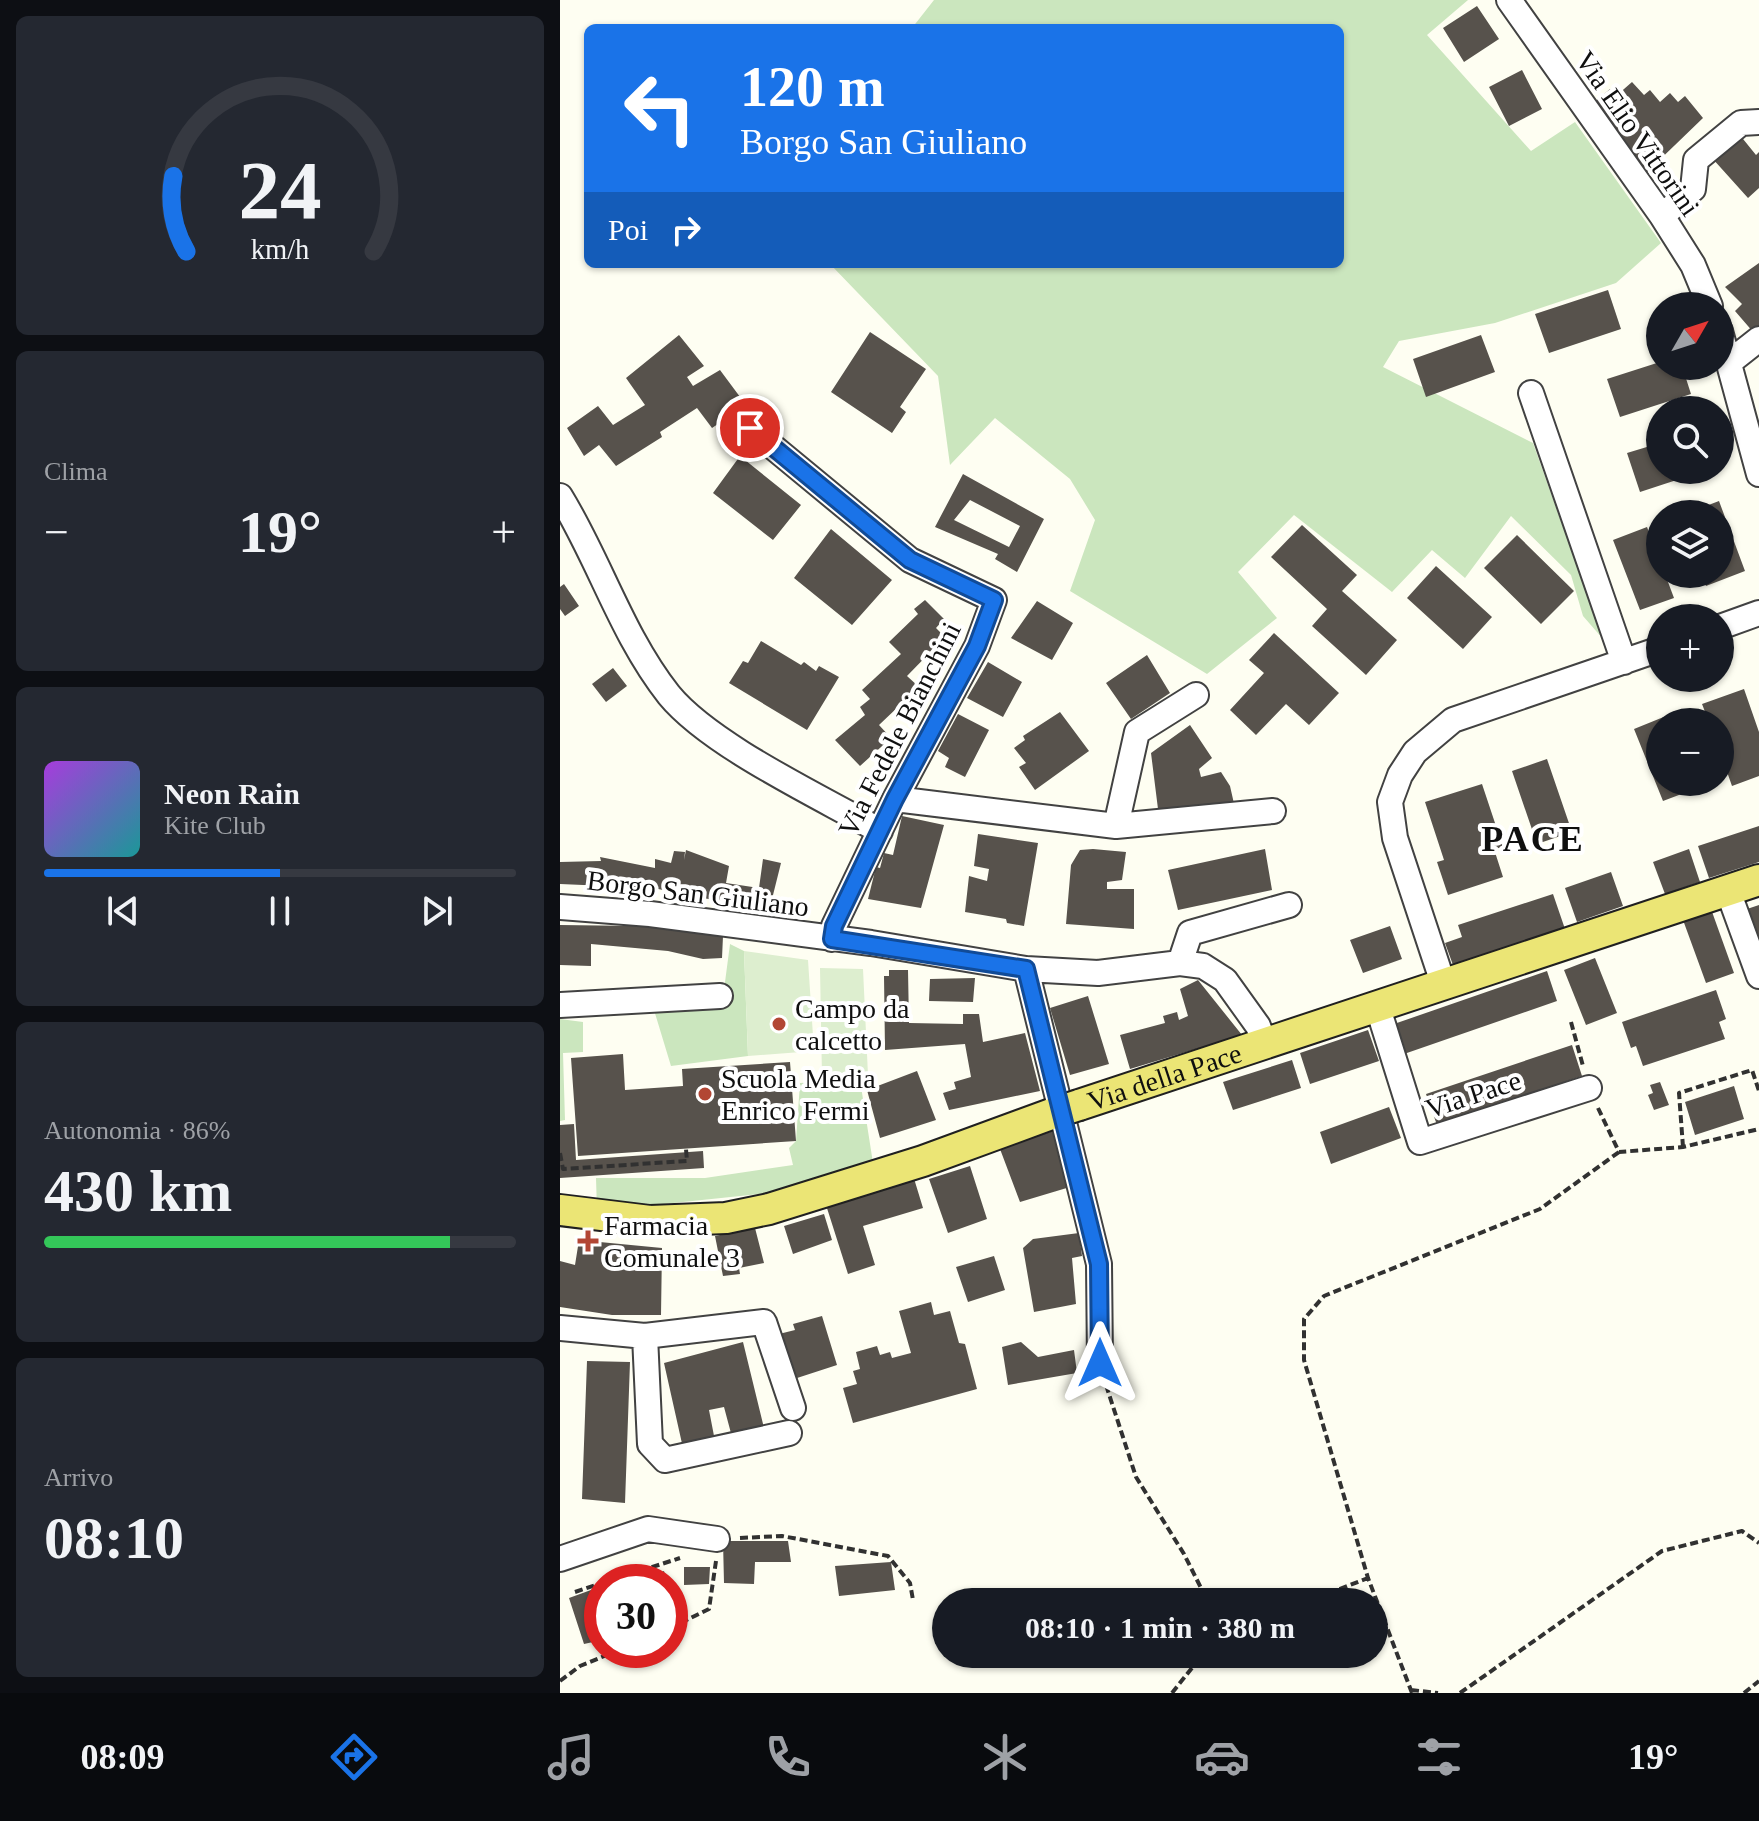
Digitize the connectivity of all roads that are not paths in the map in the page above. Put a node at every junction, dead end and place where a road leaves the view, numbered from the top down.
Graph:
1 (1509, 0) edge
2 (1759, 122) edge
3 (1662, 216) junction
4 (1704, 292) edge
5 (1759, 339) edge
6 (1734, 359) edge
7 (1734, 371) edge
8 (1531, 393) dead end
9 (750, 428) dead end
10 (1753, 431) edge
11 (1759, 474) edge
12 (560, 496) edge
13 (1759, 613) edge
14 (1734, 622) edge
15 (1646, 654) edge
16 (1624, 662) junction
17 (1196, 695) dead end
18 (895, 799) junction
19 (1273, 811) dead end
20 (1116, 826) junction
21 (880, 831) junction
22 (1759, 880) edge
23 (1728, 891) junction
24 (1289, 905) dead end
25 (560, 907) edge
26 (832, 939) junction
27 (1180, 963) junction
28 (1758, 968) edge
29 (1026, 969) junction
30 (1443, 983) junction
31 (720, 996) dead end
32 (560, 1005) edge
33 (1377, 1005) junction
34 (1265, 1044) junction
35 (1589, 1088) road end
36 (560, 1210) edge
37 (560, 1328) edge
38 (645, 1336) junction
39 (1100, 1363) road end
40 (793, 1408) dead end
41 (789, 1433) dead end
42 (710, 1548) road end
43 (560, 1559) edge

1 - 3 street, Via Elio Vittorini
2 - 3 street
3 - 4 street, Via Elio Vittorini
5 - 6 street
7 - 10 street
8 - 16 street
9 - 18 street, Via Fedele Bianchini
10 - 11 street
12 - 21 street
13 - 14 street
15 - 16 street
16 - 30 street
17 - 20 street
18 - 20 street
18 - 21 street, Via Fedele Bianchini
19 - 20 street
21 - 26 street, Via Fedele Bianchini
22 - 23 main road, Via della Pace
23 - 28 street
23 - 30 main road, Via della Pace
24 - 27 street
25 - 26 street, Borgo San Giuliano
26 - 29 street, Borgo San Giuliano
27 - 29 street, Borgo San Giuliano
27 - 34 street, Borgo San Giuliano
29 - 39 street
30 - 33 main road, Via della Pace
31 - 32 street
33 - 34 main road, Via della Pace
33 - 35 street, Via Pace
34 - 36 main road, Via della Pace
37 - 38 street
38 - 40 street
38 - 41 street
42 - 43 street

